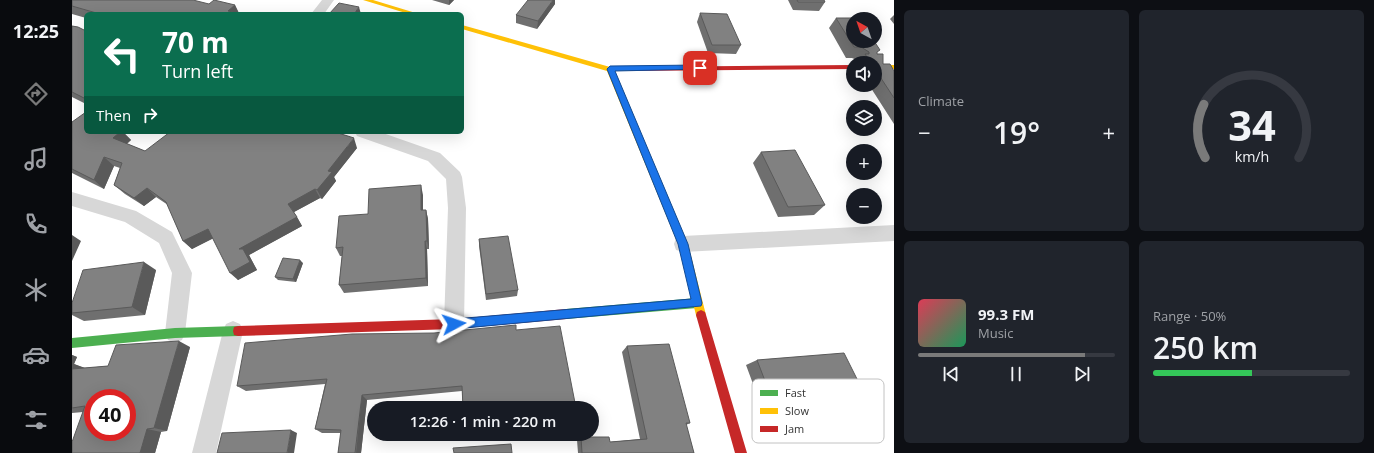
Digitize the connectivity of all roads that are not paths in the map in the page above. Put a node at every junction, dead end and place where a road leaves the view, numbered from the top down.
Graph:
1 (328, 0) edge
2 (366, 0) edge
3 (319, 12) edge
4 (409, 12) edge
5 (464, 28) edge
6 (846, 67) edge
7 (882, 67) edge
8 (894, 67) edge
9 (610, 69) junction
10 (369, 134) edge
11 (72, 199) edge
12 (894, 232) edge
13 (683, 244) junction
14 (697, 303) junction
15 (454, 324) junction
16 (233, 331) junction
17 (175, 333) junction
18 (72, 343) edge
19 (204, 453) edge
20 (741, 453) edge

1 - 3 street
2 - 4 street
5 - 9 street
6 - 9 street
7 - 8 street
9 - 13 street
10 - 15 street
11 - 17 street
12 - 13 street
13 - 14 street
14 - 15 street
14 - 20 street
15 - 16 street
16 - 17 street
16 - 19 street
17 - 18 street

